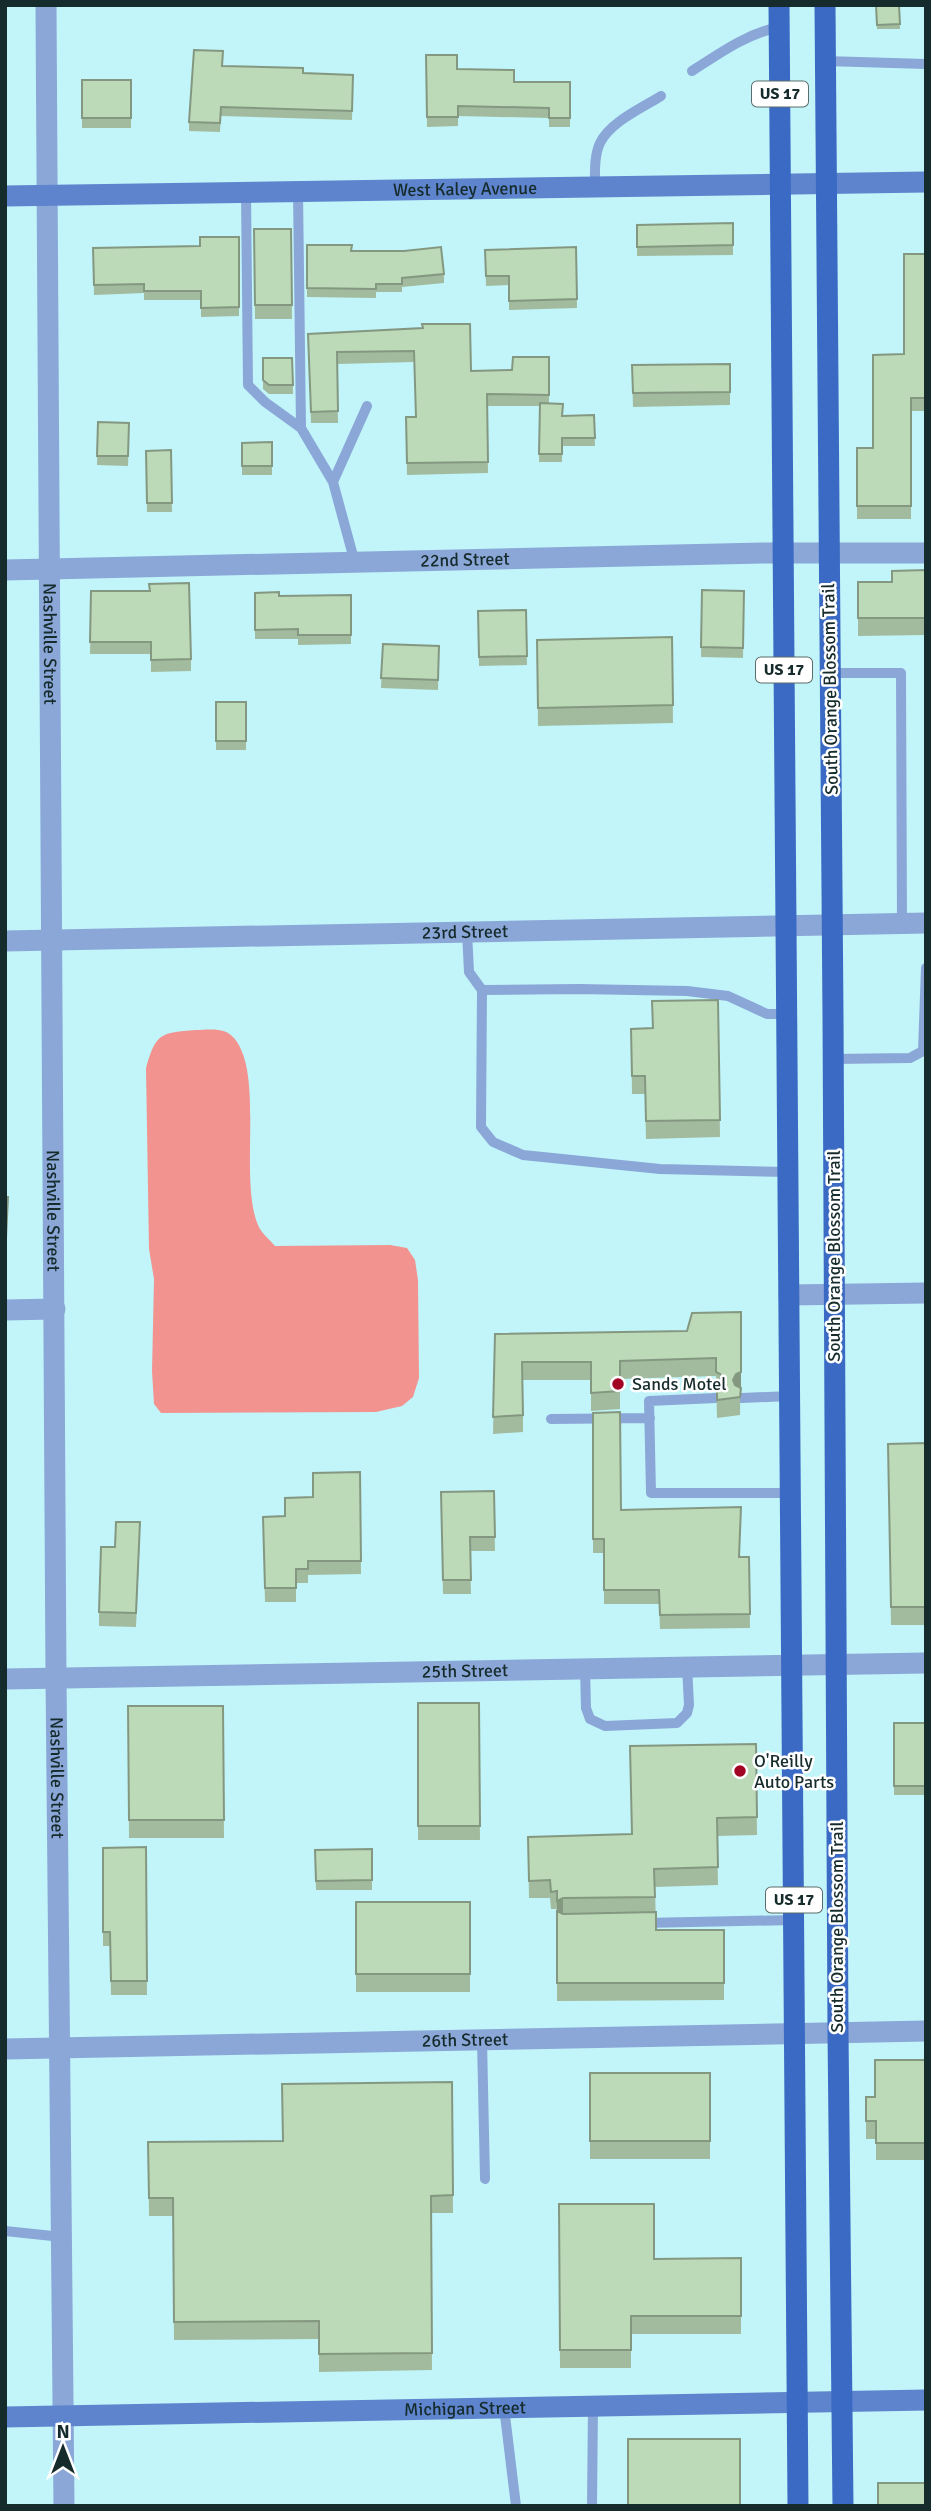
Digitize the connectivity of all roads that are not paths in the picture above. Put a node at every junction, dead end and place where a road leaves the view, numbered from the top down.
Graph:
1 (46, 5) edge
2 (825, 5) edge
3 (779, 16) edge
4 (825, 61) junction
5 (926, 64) edge
6 (692, 71) dead end
7 (661, 96) dead end
8 (926, 182) edge
9 (781, 184) junction
10 (826, 184) junction
11 (595, 187) junction
12 (298, 191) junction
13 (246, 192) junction
14 (48, 195) junction
15 (5, 196) edge
16 (368, 406) dead end
17 (301, 428) junction
18 (332, 482) junction
19 (926, 553) edge
20 (783, 554) junction
21 (829, 554) junction
22 (355, 562) junction
23 (49, 569) junction
24 (5, 570) edge
25 (830, 673) junction
26 (926, 923) edge
27 (902, 924) junction
28 (786, 925) junction
29 (832, 925) junction
30 (467, 932) junction
31 (52, 940) junction
32 (5, 941) edge
33 (926, 968) edge
34 (482, 990) junction
35 (787, 1014) junction
36 (833, 1059) junction
37 (788, 1172) junction
38 (926, 1293) edge
39 (789, 1294) junction
40 (835, 1294) junction
41 (55, 1309) junction
42 (5, 1310) edge
43 (790, 1396) junction
44 (716, 1398) edge
45 (741, 1398) edge
46 (650, 1418) junction
47 (551, 1419) dead end
48 (790, 1493) junction
49 (926, 1663) edge
50 (792, 1664) junction
51 (837, 1664) junction
52 (687, 1666) junction
53 (584, 1668) junction
54 (56, 1678) junction
55 (5, 1679) edge
56 (794, 1920) junction
57 (625, 1923) edge
58 (926, 2031) edge
59 (795, 2032) junction
60 (838, 2032) junction
61 (482, 2040) junction
62 (61, 2048) junction
63 (5, 2049) edge
64 (485, 2179) dead end
65 (5, 2231) edge
66 (62, 2237) junction
67 (926, 2400) edge
68 (842, 2401) junction
69 (797, 2402) junction
70 (593, 2405) junction
71 (504, 2407) junction
72 (63, 2416) junction
73 (5, 2417) edge
74 (64, 2506) edge
75 (516, 2506) edge
76 (592, 2506) edge
77 (798, 2506) edge
78 (843, 2506) edge

1 - 14 street, Nashville Street
2 - 4 main road, South Orange Blossom Trail / US 17
3 - 6 lane
3 - 9 main road, US 17
4 - 5 lane
4 - 10 main road, South Orange Blossom Trail / US 17
7 - 11 lane
8 - 10 street, West Kaley Avenue
9 - 10 street, West Kaley Avenue
9 - 11 street, West Kaley Avenue
9 - 20 main road, US 17
10 - 21 main road, South Orange Blossom Trail / US 17
11 - 12 street, West Kaley Avenue
12 - 13 street, West Kaley Avenue
12 - 17 lane
13 - 14 street, West Kaley Avenue
13 - 17 lane
14 - 15 street, West Kaley Avenue
14 - 23 street, Nashville Street
16 - 18 lane
17 - 18 lane
18 - 22 lane
19 - 21 street, 22nd Street
20 - 21 street, 22nd Street
20 - 22 street, 22nd Street
20 - 28 main road, US 17
21 - 25 main road, South Orange Blossom Trail / US 17
22 - 23 street, 22nd Street
23 - 24 street, 22nd Street
23 - 31 street, Nashville Street
25 - 27 lane
25 - 29 main road, South Orange Blossom Trail / US 17
26 - 27 street, 23rd Street
27 - 29 street, 23rd Street
28 - 29 street, 23rd Street
28 - 30 street, 23rd Street
28 - 35 main road, US 17
29 - 36 main road, South Orange Blossom Trail / US 17
30 - 31 street, 23rd Street
30 - 34 lane
31 - 32 street, 23rd Street
31 - 41 street, Nashville Street
33 - 36 lane
34 - 35 lane
34 - 37 lane
35 - 37 main road, US 17
36 - 40 main road, South Orange Blossom Trail / US 17
37 - 39 main road, US 17
38 - 40 street
39 - 40 street
39 - 43 main road, US 17
40 - 51 main road, South Orange Blossom Trail / US 17
41 - 42 street
41 - 54 street, Nashville Street
43 - 45 lane
43 - 48 main road, US 17
44 - 46 lane
46 - 47 lane
46 - 48 lane
48 - 50 main road, US 17
49 - 51 street, 25th Street
50 - 51 street, 25th Street
50 - 52 street, 25th Street
50 - 56 main road, US 17
51 - 60 main road, South Orange Blossom Trail / US 17
52 - 53 street, 25th Street
52 - 53 lane
53 - 54 street, 25th Street
54 - 55 street, 25th Street
54 - 62 street, Nashville Street
56 - 57 lane
56 - 59 main road, US 17
58 - 60 street, 26th Street
59 - 60 street, 26th Street
59 - 61 street, 26th Street
59 - 69 main road, US 17
60 - 68 main road, South Orange Blossom Trail / US 17
61 - 62 street, 26th Street
61 - 64 lane
62 - 63 street, 26th Street
62 - 66 street, Nashville Street
65 - 66 lane
66 - 72 street, Nashville Street
67 - 68 street, Michigan Street
68 - 69 street, Michigan Street
68 - 78 main road, South Orange Blossom Trail / US 17
69 - 70 street, Michigan Street
69 - 77 main road, US 17
70 - 71 street, Michigan Street
70 - 76 lane
71 - 72 street, Michigan Street
71 - 75 lane
72 - 73 street, Michigan Street
72 - 74 street, Nashville Street

